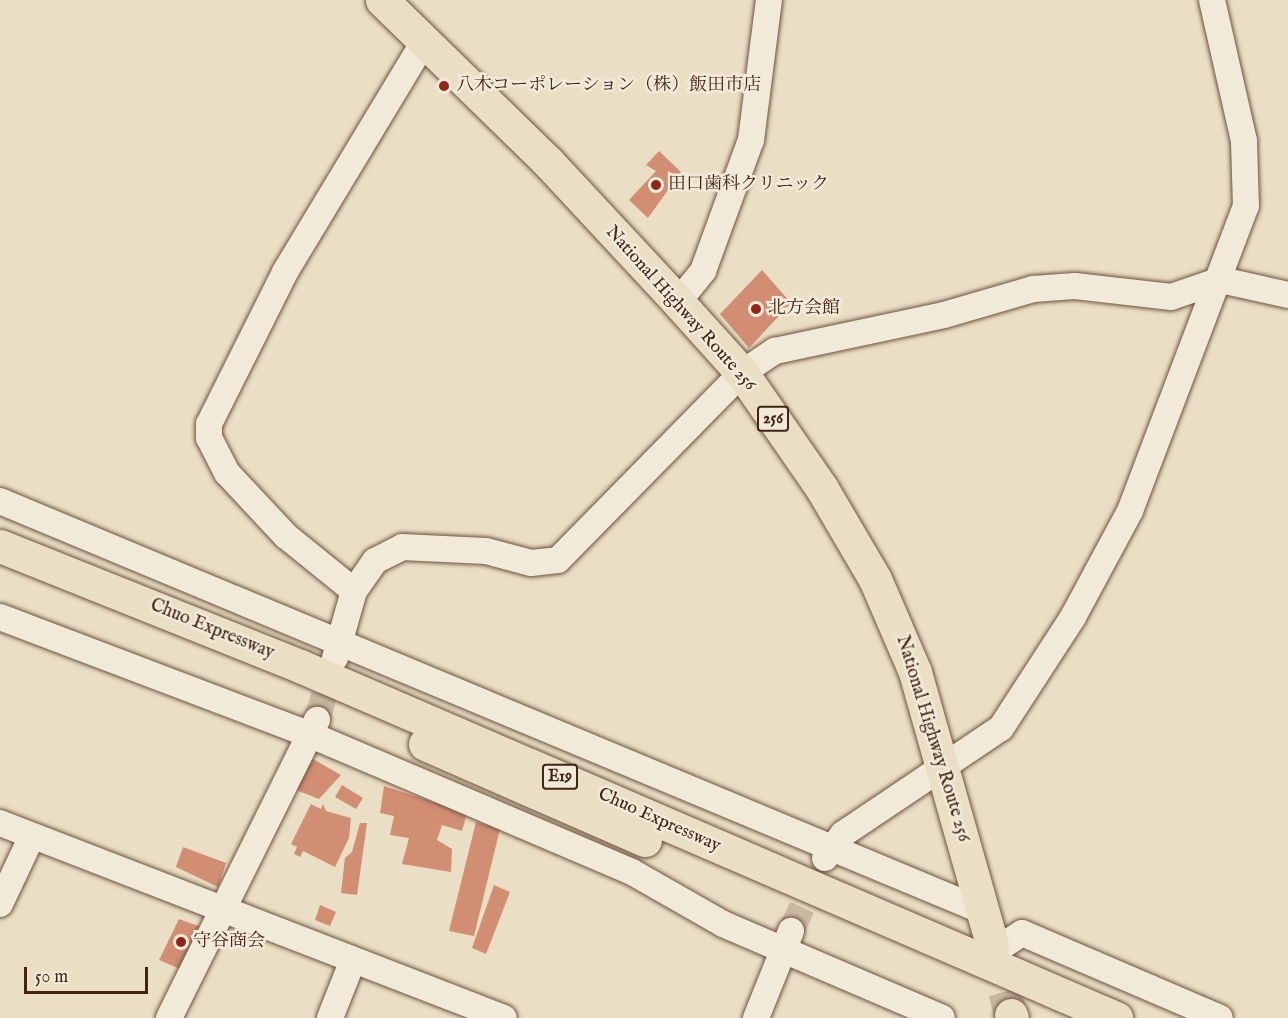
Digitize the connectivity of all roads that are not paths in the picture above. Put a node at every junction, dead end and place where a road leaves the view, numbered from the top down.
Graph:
1 (382, 0) edge
2 (769, 0) edge
3 (1212, 0) edge
4 (424, 42) junction
5 (1221, 280) junction
6 (1288, 295) edge
7 (678, 302) junction
8 (742, 373) junction
9 (0, 501) edge
10 (0, 546) edge
11 (0, 571) edge
12 (354, 591) junction
13 (0, 617) edge
14 (338, 649) junction
15 (314, 727) junction
16 (943, 768) junction
17 (0, 823) edge
18 (32, 836) junction
19 (830, 853) junction
20 (0, 904) edge
21 (225, 909) junction
22 (988, 931) junction
23 (786, 940) junction
24 (353, 960) junction
25 (169, 1018) edge
26 (330, 1018) edge
27 (504, 1018) edge
28 (756, 1018) edge
29 (942, 1018) edge
30 (1054, 1018) edge
31 (1116, 1018) edge
32 (1220, 1018) edge

1 - 4 highway, National Highway Route 256 / 256
2 - 7 street
3 - 5 street
4 - 7 highway, National Highway Route 256 / 256
4 - 12 street
5 - 6 street
5 - 8 street
5 - 16 street
7 - 8 highway, National Highway Route 256 / 256
8 - 12 street
8 - 16 highway, National Highway Route 256 / 256
9 - 14 street
10 - 31 highway, Chuo Expressway / E19
11 - 30 highway, Chuo Expressway / E19
12 - 14 street
13 - 15 street
14 - 19 street
15 - 21 street
15 - 23 street
16 - 19 street
16 - 22 highway, National Highway Route 256 / 256
17 - 18 street
18 - 20 street
18 - 21 street
19 - 22 street
21 - 24 street
21 - 25 street
22 - 32 street
23 - 28 street
23 - 29 street
24 - 26 street
24 - 27 street

